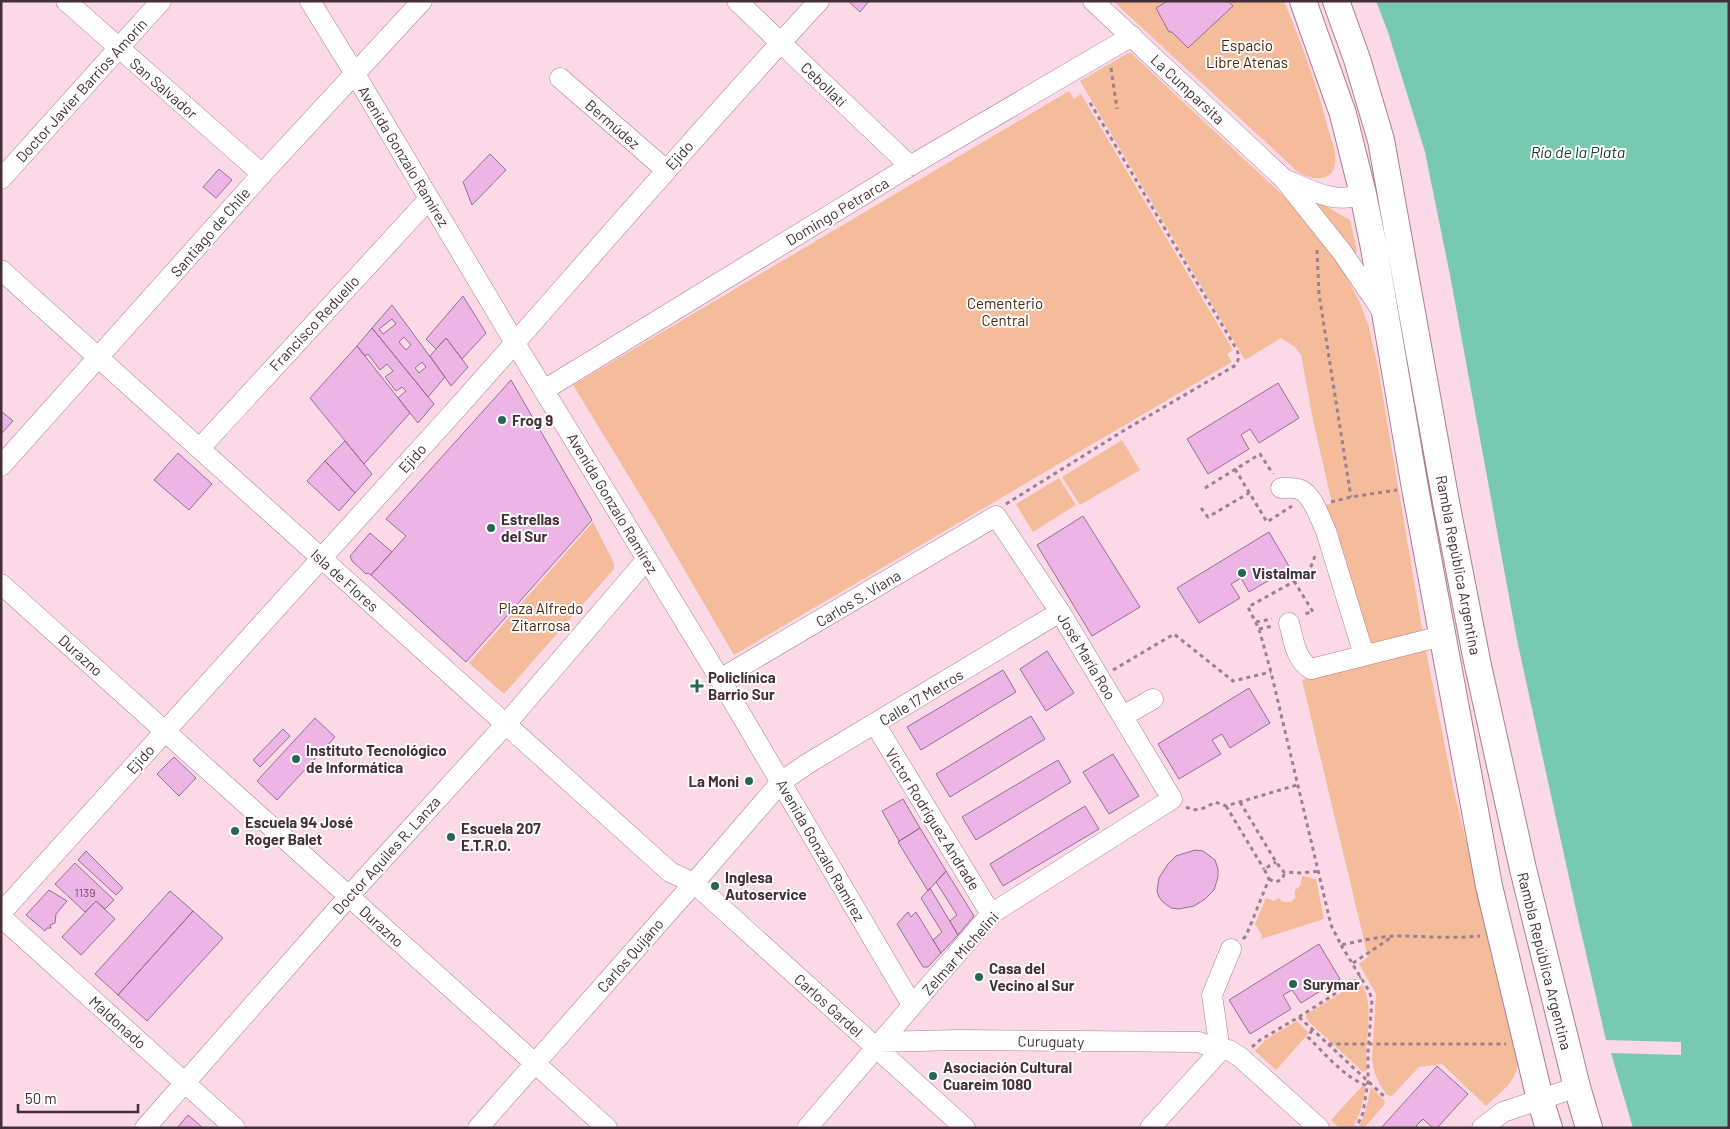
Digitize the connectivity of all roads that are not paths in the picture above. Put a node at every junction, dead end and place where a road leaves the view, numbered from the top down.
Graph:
1 (66, 1) edge
2 (161, 1) edge
3 (310, 1) edge
4 (422, 1) edge
5 (737, 1) edge
6 (819, 1) edge
7 (1094, 1) edge
8 (1303, 1) edge
9 (1336, 1) edge
10 (1132, 36) junction
11 (781, 42) junction
12 (118, 48) junction
13 (355, 74) junction
14 (560, 78) dead end
15 (910, 166) junction
16 (666, 170) junction
17 (262, 174) junction
18 (1283, 178) junction
19 (1, 179) edge
20 (1363, 194) junction
21 (429, 199) junction
22 (1, 270) edge
23 (1386, 317) junction
24 (515, 343) junction
25 (99, 358) junction
26 (544, 390) junction
27 (200, 448) junction
28 (1, 466) edge
29 (1281, 488) road end
30 (996, 516) joint
31 (322, 559) junction
32 (647, 560) junction
33 (1, 584) edge
34 (1060, 612) junction
35 (1289, 624) dead end
36 (1442, 636) junction
37 (1364, 655) junction
38 (720, 680) junction
39 (1153, 699) dead end
40 (1123, 716) junction
41 (506, 724) junction
42 (875, 724) junction
43 (166, 730) junction
44 (781, 782) junction
45 (1172, 799) joint
46 (694, 883) junction
47 (349, 896) junction
48 (1, 913) edge
49 (991, 914) junction
50 (1, 917) edge
51 (1231, 949) road end
52 (912, 1005) junction
53 (878, 1045) junction
54 (1220, 1051) junction
55 (535, 1063) junction
56 (185, 1083) junction
57 (1577, 1087) junction
58 (1540, 1099) junction
59 (145, 1128) edge
60 (235, 1128) edge
61 (478, 1128) edge
62 (607, 1128) edge
63 (807, 1128) edge
64 (965, 1128) edge
65 (1150, 1128) edge
66 (1319, 1128) edge
67 (1482, 1128) edge
68 (1549, 1128) edge
69 (1589, 1128) edge

1 - 12 street, San Salvador
2 - 12 street, Doctor Javier Barrios Amorín
3 - 13 street, Avenida Gonzalo Ramírez
4 - 13 street, Santiago de Chile
5 - 11 street, Cebollatí
6 - 11 street, Ejido
7 - 10 street, La Cumparsita
8 - 20 main road, Rambla República Argentina
9 - 57 main road, Rambla República Argentina
10 - 15 street, Domingo Petrarca
10 - 18 street, La Cumparsita
11 - 15 street, Cebollatí
11 - 16 street, Ejido
12 - 17 street, San Salvador
12 - 19 street, Doctor Javier Barrios Amorín
13 - 17 street, Santiago de Chile
13 - 21 street, Avenida Gonzalo Ramírez
14 - 16 street, Bermúdez
15 - 26 street, Domingo Petrarca
16 - 24 street, Ejido
17 - 25 street, Santiago de Chile
18 - 20 street, La Cumparsita
18 - 23 street, La Cumparsita
20 - 23 main road, Rambla República Argentina
21 - 24 street, Avenida Gonzalo Ramírez
21 - 27 street, Francisco Reduello
22 - 25 street, Isla de Flores
23 - 36 main road, Rambla República Argentina
24 - 26 street, Avenida Gonzalo Ramírez
24 - 31 street, Ejido
25 - 27 street, Isla de Flores
25 - 28 street, Santiago de Chile
26 - 32 street, Avenida Gonzalo Ramírez
27 - 31 street, Isla de Flores
29 - 37 street
30 - 34 street, José María Roo
30 - 38 street, Carlos S. Viana
31 - 41 street, Isla de Flores
31 - 43 street, Ejido
32 - 38 street, Avenida Gonzalo Ramírez
32 - 41 street, Doctor Aquiles R. Lanza
33 - 43 street, Durazno
34 - 40 street, José María Roo
34 - 42 street, Calle 17 Metros
35 - 37 street
36 - 37 street
36 - 58 main road, Rambla República Argentina
38 - 44 street, Avenida Gonzalo Ramírez
39 - 40 street
40 - 45 street, José María Roo
41 - 46 street, Isla de Flores
41 - 47 street, Doctor Aquiles R. Lanza
42 - 44 street, Calle 17 Metros
42 - 49 street, Víctor Rodríguez Andrade
43 - 47 street, Durazno
43 - 48 street, Ejido
44 - 46 street, Carlos Quijano
44 - 52 street, Avenida Gonzalo Ramírez
45 - 49 street, Zelmar Michelini
46 - 53 street, Carlos Gardel
46 - 55 street, Carlos Quijano
47 - 55 street, Durazno
47 - 56 street, Doctor Aquiles R. Lanza
49 - 52 street, Zelmar Michelini
50 - 56 street, Maldonado
51 - 54 street
52 - 53 street, Zelmar Michelini
53 - 54 street, Curuguaty
53 - 63 street, Zelmar Michelini
53 - 64 street, Carlos Gardel
54 - 65 street
54 - 66 street
55 - 61 street, Carlos Quijano
55 - 62 street, Durazno
56 - 59 street, Doctor Aquiles R. Lanza
56 - 60 street, Maldonado
57 - 58 street
57 - 69 main road, Rambla República Argentina
58 - 67 street
58 - 68 main road, Rambla República Argentina

